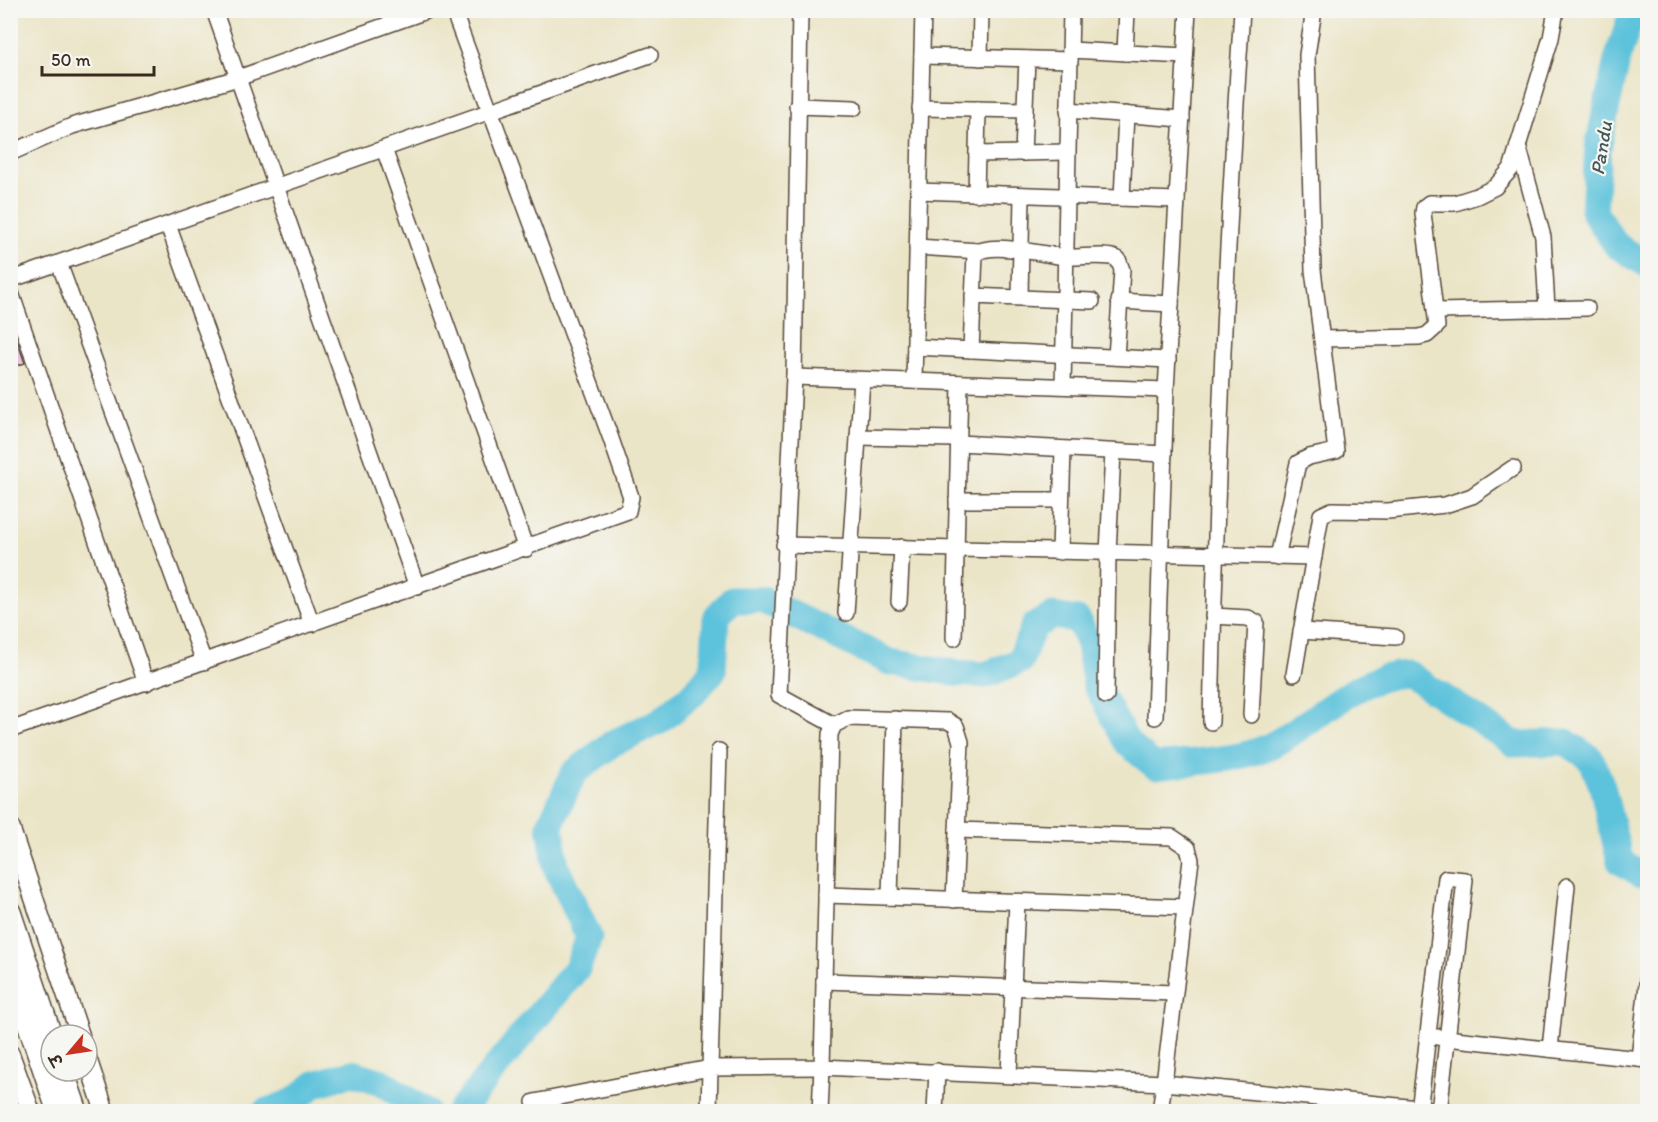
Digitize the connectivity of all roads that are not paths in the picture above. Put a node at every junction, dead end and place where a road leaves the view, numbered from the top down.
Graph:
1 (214, 10) edge
2 (429, 10) edge
3 (453, 10) edge
4 (800, 10) edge
5 (923, 10) edge
6 (981, 10) edge
7 (1071, 10) edge
8 (1127, 10) edge
9 (1188, 10) edge
10 (1242, 10) edge
11 (1314, 10) edge
12 (1556, 10) edge
13 (1125, 52) junction
14 (650, 55) dead end
15 (1070, 55) junction
16 (922, 56) junction
17 (1185, 56) junction
18 (980, 58) junction
19 (1027, 58) junction
20 (238, 78) junction
21 (797, 106) junction
22 (854, 108) dead end
23 (920, 108) junction
24 (978, 109) junction
25 (1025, 110) junction
26 (1068, 110) junction
27 (492, 111) junction
28 (1126, 114) junction
29 (1182, 119) junction
30 (1518, 145) junction
31 (384, 149) junction
32 (1067, 152) junction
33 (10, 153) edge
34 (1023, 153) junction
35 (977, 154) junction
36 (276, 188) junction
37 (918, 191) junction
38 (976, 194) junction
39 (1022, 195) junction
40 (1066, 196) junction
41 (1122, 198) junction
42 (1177, 200) junction
43 (168, 225) junction
44 (917, 247) junction
45 (1021, 250) junction
46 (979, 251) junction
47 (1065, 257) junction
48 (59, 263) junction
49 (10, 280) edge
50 (10, 290) edge
51 (973, 296) junction
52 (1020, 297) junction
53 (1064, 298) junction
54 (1092, 301) dead end
55 (1119, 301) junction
56 (1171, 304) junction
57 (1587, 308) dead end
58 (1547, 309) junction
59 (1437, 311) junction
60 (1322, 339) junction
61 (915, 347) junction
62 (971, 350) junction
63 (1063, 354) junction
64 (1116, 357) junction
65 (1168, 360) junction
66 (794, 377) junction
67 (862, 380) junction
68 (914, 381) junction
69 (960, 383) junction
70 (1063, 386) junction
71 (1166, 390) junction
72 (858, 437) junction
73 (958, 443) junction
74 (1063, 449) junction
75 (1113, 452) junction
76 (1164, 454) junction
77 (1513, 468) dead end
78 (957, 500) junction
79 (1061, 500) junction
80 (784, 545) junction
81 (850, 546) junction
82 (902, 547) junction
83 (956, 548) junction
84 (526, 549) junction
85 (1060, 552) junction
86 (1108, 554) junction
87 (1159, 555) junction
88 (1214, 556) junction
89 (1277, 556) junction
90 (1314, 557) junction
91 (417, 587) junction
92 (899, 602) dead end
93 (846, 613) dead end
94 (1213, 616) junction
95 (312, 624) junction
96 (1301, 631) junction
97 (1395, 637) dead end
98 (954, 638) dead end
99 (204, 662) junction
100 (1294, 674) dead end
101 (146, 683) junction
102 (1106, 696) dead end
103 (1251, 716) dead end
104 (1155, 717) dead end
105 (895, 719) junction
106 (1211, 722) dead end
107 (834, 725) junction
108 (10, 730) edge
109 (719, 751) dead end
110 (10, 827) edge
111 (957, 830) junction
112 (1567, 886) dead end
113 (826, 895) junction
114 (890, 897) junction
115 (954, 900) junction
116 (1017, 902) junction
117 (1185, 907) junction
118 (10, 912) edge
119 (10, 970) edge
120 (1647, 975) edge
121 (824, 981) junction
122 (1013, 988) junction
123 (1174, 993) junction
124 (47, 1023) edge
125 (76, 1023) edge
126 (1428, 1036) junction
127 (1447, 1038) junction
128 (1550, 1049) junction
129 (10, 1053) edge
130 (1643, 1060) edge
131 (822, 1067) junction
132 (710, 1068) junction
133 (937, 1071) junction
134 (1009, 1074) junction
135 (67, 1083) edge
136 (95, 1083) edge
137 (1164, 1083) junction
138 (534, 1102) dead end
139 (1420, 1110) edge
140 (1439, 1111) edge
141 (31, 1112) edge
142 (58, 1112) edge
143 (77, 1112) edge
144 (105, 1112) edge
145 (709, 1112) edge
146 (820, 1112) edge
147 (935, 1112) edge
148 (1160, 1112) edge

1 - 20 street
2 - 20 street
3 - 27 street
4 - 21 street
5 - 16 street
6 - 18 street
7 - 15 street
8 - 13 street
9 - 17 street
10 - 88 street
11 - 60 street
12 - 30 street
13 - 15 street
13 - 17 street
14 - 27 street
15 - 19 street
15 - 26 street
16 - 18 street
16 - 23 street
17 - 29 street
18 - 19 street
19 - 25 street
20 - 33 street
20 - 36 street
21 - 22 street
21 - 66 street
23 - 24 street
23 - 37 street
24 - 25 street
24 - 35 street
25 - 34 street
26 - 28 street
26 - 32 street
27 - 31 street
27 - 84 street
28 - 29 street
28 - 41 street
29 - 42 street
30 - 58 street
30 - 59 street
31 - 36 street
31 - 84 street
32 - 34 street
32 - 40 street
34 - 35 street
35 - 38 street
36 - 43 street
36 - 91 street
37 - 38 street
37 - 44 street
38 - 39 street
39 - 40 street
39 - 45 street
40 - 41 street
40 - 47 street
41 - 42 street
42 - 56 street
43 - 48 street
43 - 95 street
44 - 46 street
44 - 61 street
45 - 46 street
45 - 47 street
45 - 52 street
46 - 51 street
47 - 53 street
47 - 55 street
48 - 49 street
48 - 99 street
50 - 101 street
51 - 52 street
51 - 62 street
52 - 53 street
53 - 54 street
53 - 63 street
55 - 56 street
55 - 64 street
56 - 65 street
57 - 58 street
58 - 59 street
59 - 60 street
60 - 89 street
61 - 62 street
61 - 68 street
62 - 63 street
63 - 64 street
63 - 70 street
64 - 65 street
65 - 71 street
66 - 67 street
66 - 80 street
67 - 68 street
67 - 72 street
68 - 69 street
69 - 70 street
69 - 73 street
70 - 71 street
71 - 76 street
72 - 73 street
72 - 81 street
73 - 74 street
73 - 78 street
74 - 75 street
74 - 79 street
75 - 76 street
75 - 86 street
76 - 87 street
77 - 90 street
78 - 79 street
78 - 83 street
79 - 85 street
80 - 81 street
80 - 107 street
81 - 82 street
81 - 93 street
82 - 83 street
82 - 92 street
83 - 85 street
83 - 98 street
84 - 91 street
85 - 86 street
86 - 87 street
86 - 102 street
87 - 88 street
87 - 104 street
88 - 89 street
88 - 94 street
89 - 90 street
90 - 96 street
91 - 95 street
94 - 103 street
94 - 106 street
95 - 99 street
96 - 97 street
96 - 100 street
99 - 101 street
101 - 108 street
105 - 107 street
105 - 111 street
105 - 114 street
107 - 113 street
109 - 132 street
110 - 125 main road
111 - 115 street
111 - 117 street
112 - 128 street
113 - 114 street
113 - 121 street
114 - 115 street
115 - 116 street
116 - 117 street
116 - 122 street
117 - 123 street
118 - 124 highway
119 - 142 highway
120 - 130 street
121 - 122 street
121 - 131 street
122 - 123 street
122 - 134 street
123 - 137 street
126 - 127 street
126 - 127 street
126 - 139 street
127 - 128 street
127 - 140 street
128 - 130 street
129 - 141 main road
131 - 132 street
131 - 133 street
131 - 146 street
132 - 138 street
132 - 145 street
133 - 134 street
133 - 147 street
134 - 137 street
135 - 143 highway
136 - 144 main road
137 - 139 street
137 - 148 street
139 - 140 street

